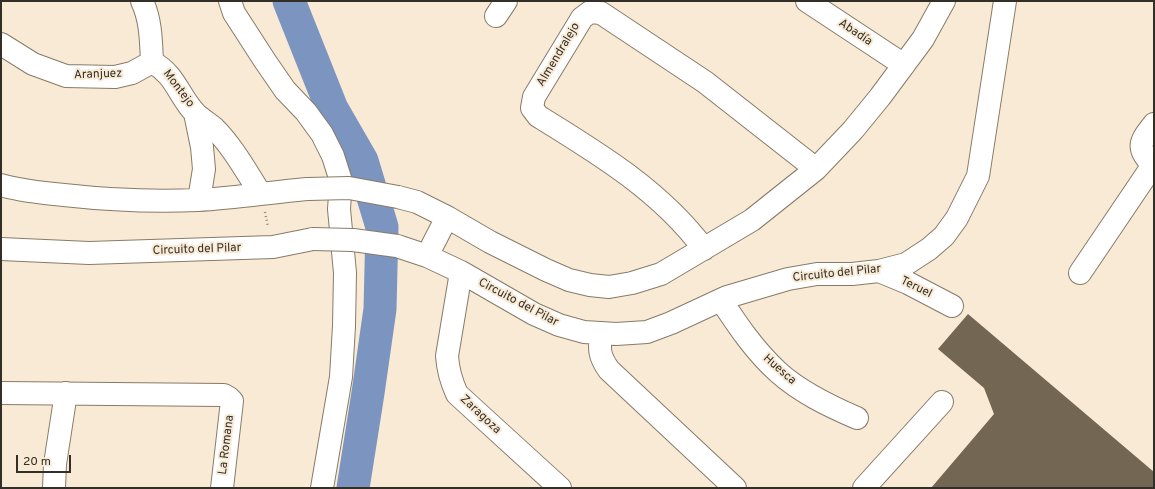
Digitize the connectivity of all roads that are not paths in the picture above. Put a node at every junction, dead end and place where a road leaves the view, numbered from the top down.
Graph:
1 (142, 1) edge
2 (807, 1) edge
3 (944, 1) edge
4 (1005, 1) edge
5 (234, 5) edge
6 (1, 44) edge
7 (152, 62) junction
8 (904, 65) junction
9 (195, 113) junction
10 (1154, 124) edge
11 (1153, 166) edge
12 (816, 168) junction
13 (1, 185) edge
14 (260, 193) junction
15 (199, 200) junction
16 (447, 217) junction
17 (704, 248) junction
18 (1, 249) edge
19 (427, 256) junction
20 (879, 271) junction
21 (461, 272) junction
22 (1080, 273) dead end
23 (721, 300) junction
24 (952, 306) dead end
25 (601, 333) junction
26 (1, 393) edge
27 (66, 393) junction
28 (942, 402) dead end
29 (856, 418) dead end
30 (54, 488) edge
31 (222, 488) edge
32 (322, 488) edge
33 (560, 488) edge
34 (735, 488) edge
35 (864, 488) edge

1 - 7 street, Montejo
2 - 8 street, Abadía
3 - 8 street
4 - 20 street, Circuito del Pilar
5 - 32 street
6 - 7 street, Aranjuez
7 - 9 street, Montejo
8 - 12 street
9 - 14 street, Montejo
9 - 15 street, Montejo
10 - 11 street
11 - 22 street
12 - 17 street
12 - 17 street, Almendralejo
13 - 15 street
14 - 15 street
14 - 16 street, bridge
16 - 17 street
16 - 19 street
18 - 19 street, Circuito del Pilar, bridge
19 - 21 street, Circuito del Pilar
20 - 23 street, Circuito del Pilar
20 - 24 street, Teruel
21 - 25 street, Circuito del Pilar
21 - 33 street, Zaragoza
23 - 25 street, Circuito del Pilar
23 - 29 street, Huesca
25 - 34 street
26 - 27 street
27 - 30 street
27 - 31 street, La Romana
28 - 35 street

